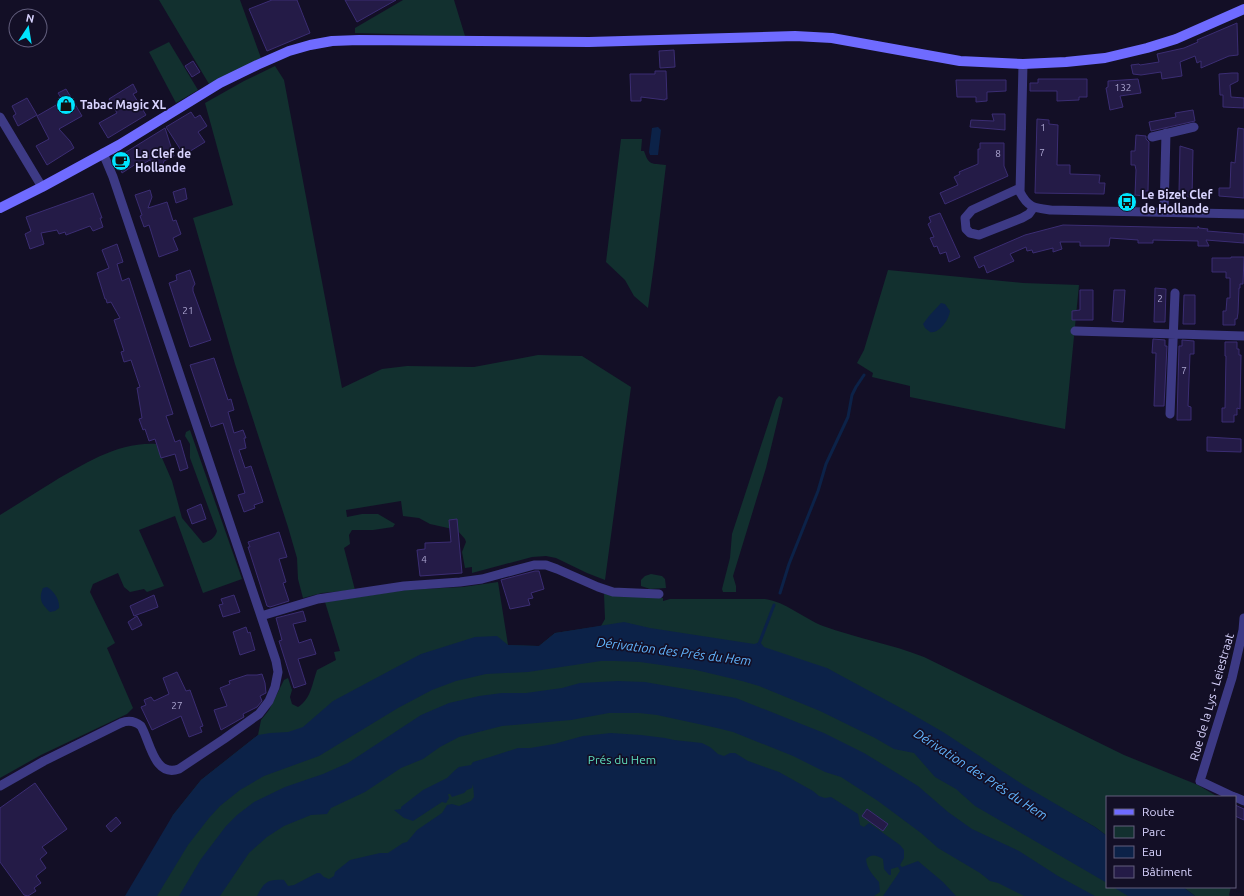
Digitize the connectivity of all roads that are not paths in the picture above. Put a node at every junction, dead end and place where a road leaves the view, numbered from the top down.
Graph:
1 (1244, 9) edge
2 (1023, 64) junction
3 (0, 117) edge
4 (1194, 127) dead end
5 (1166, 133) junction
6 (1152, 136) dead end
7 (103, 153) junction
8 (42, 187) junction
9 (1020, 188) junction
10 (1034, 207) junction
11 (0, 208) edge
12 (1164, 212) junction
13 (1244, 214) edge
14 (1175, 293) dead end
15 (1076, 331) dead end
16 (1174, 334) junction
17 (1244, 336) edge
18 (1170, 414) dead end
19 (659, 594) dead end
20 (261, 616) junction
21 (1244, 618) edge
22 (0, 786) edge
23 (1233, 796) edge

1 - 2 street
2 - 7 street
2 - 9 street
3 - 8 street
4 - 5 street
5 - 6 street
5 - 12 street
7 - 8 street
7 - 20 street
8 - 11 street
9 - 10 street
9 - 10 street
10 - 12 street
12 - 13 street
14 - 16 street
15 - 16 street
16 - 17 street
16 - 18 street
19 - 20 street
20 - 22 street
21 - 23 street, Rue de la Lys - Leiestraat

